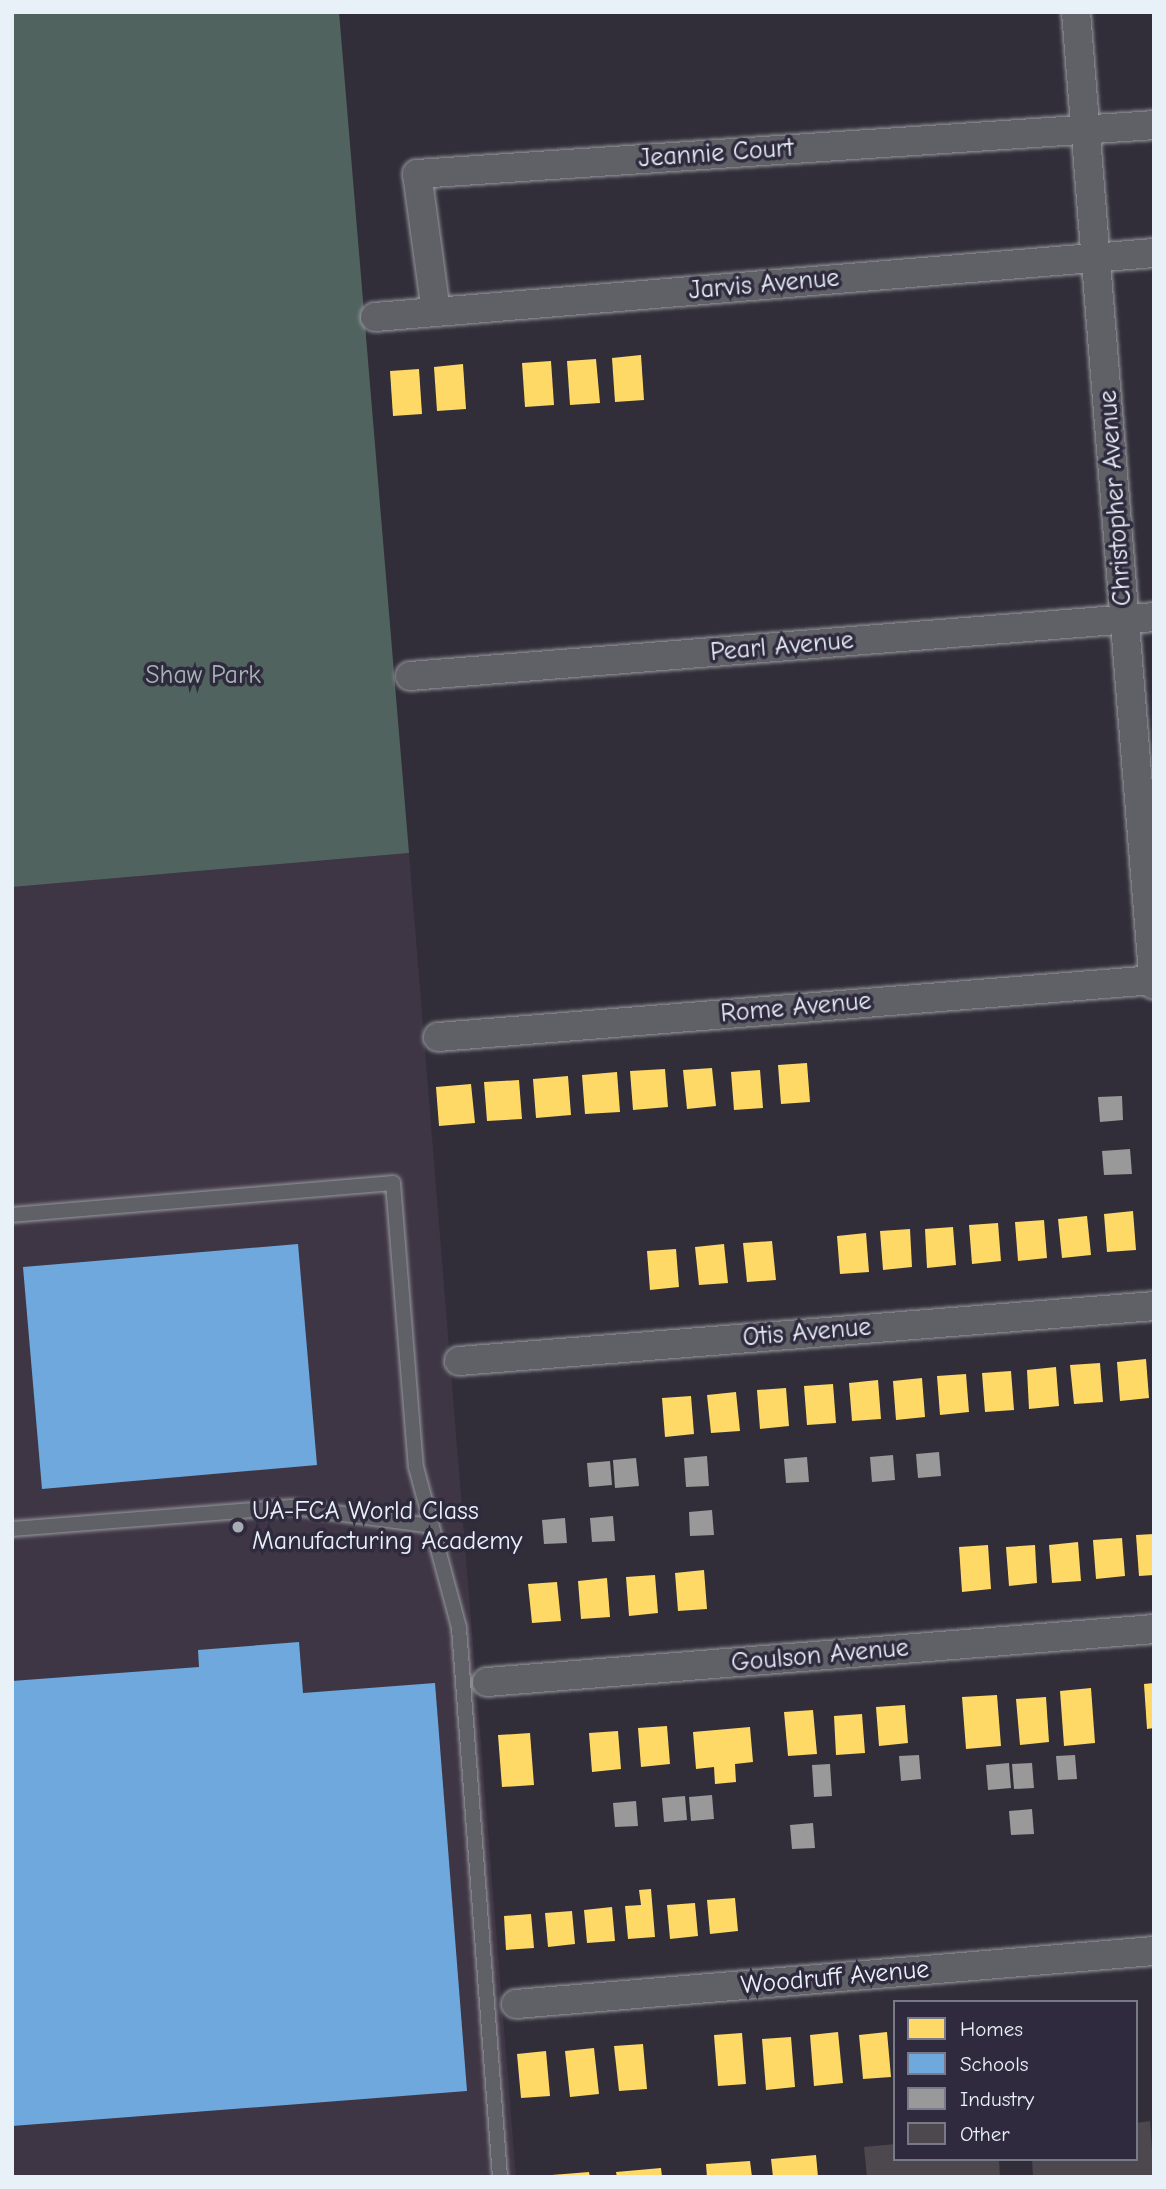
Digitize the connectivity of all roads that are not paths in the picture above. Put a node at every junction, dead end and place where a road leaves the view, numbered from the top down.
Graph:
1 (1076, 12) edge
2 (1154, 125) edge
3 (1086, 130) junction
4 (1154, 253) edge
5 (1098, 258) junction
6 (436, 312) junction
7 (375, 317) dead end
8 (1154, 617) edge
9 (1125, 620) junction
10 (410, 676) dead end
11 (1154, 982) edge
12 (438, 1037) dead end
13 (12, 1215) edge
14 (1154, 1306) edge
15 (459, 1361) dead end
16 (431, 1526) junction
17 (12, 1529) edge
18 (1154, 1629) edge
19 (487, 1682) dead end
20 (1154, 1951) edge
21 (516, 2004) dead end
22 (500, 2177) edge

1 - 3 street, Christopher Avenue
2 - 3 street, Jeannie Court
3 - 5 street, Christopher Avenue
3 - 6 street, Jeannie Court
4 - 5 street, Jarvis Avenue
5 - 6 street, Jarvis Avenue
5 - 9 street, Christopher Avenue
6 - 7 street, Jarvis Avenue
8 - 9 street, Pearl Avenue
9 - 10 street, Pearl Avenue
9 - 11 street, Christopher Avenue
11 - 12 street, Rome Avenue
13 - 16 lane
14 - 15 street, Otis Avenue
16 - 17 lane
16 - 22 lane
18 - 19 street, Goulson Avenue
20 - 21 street, Woodruff Avenue

